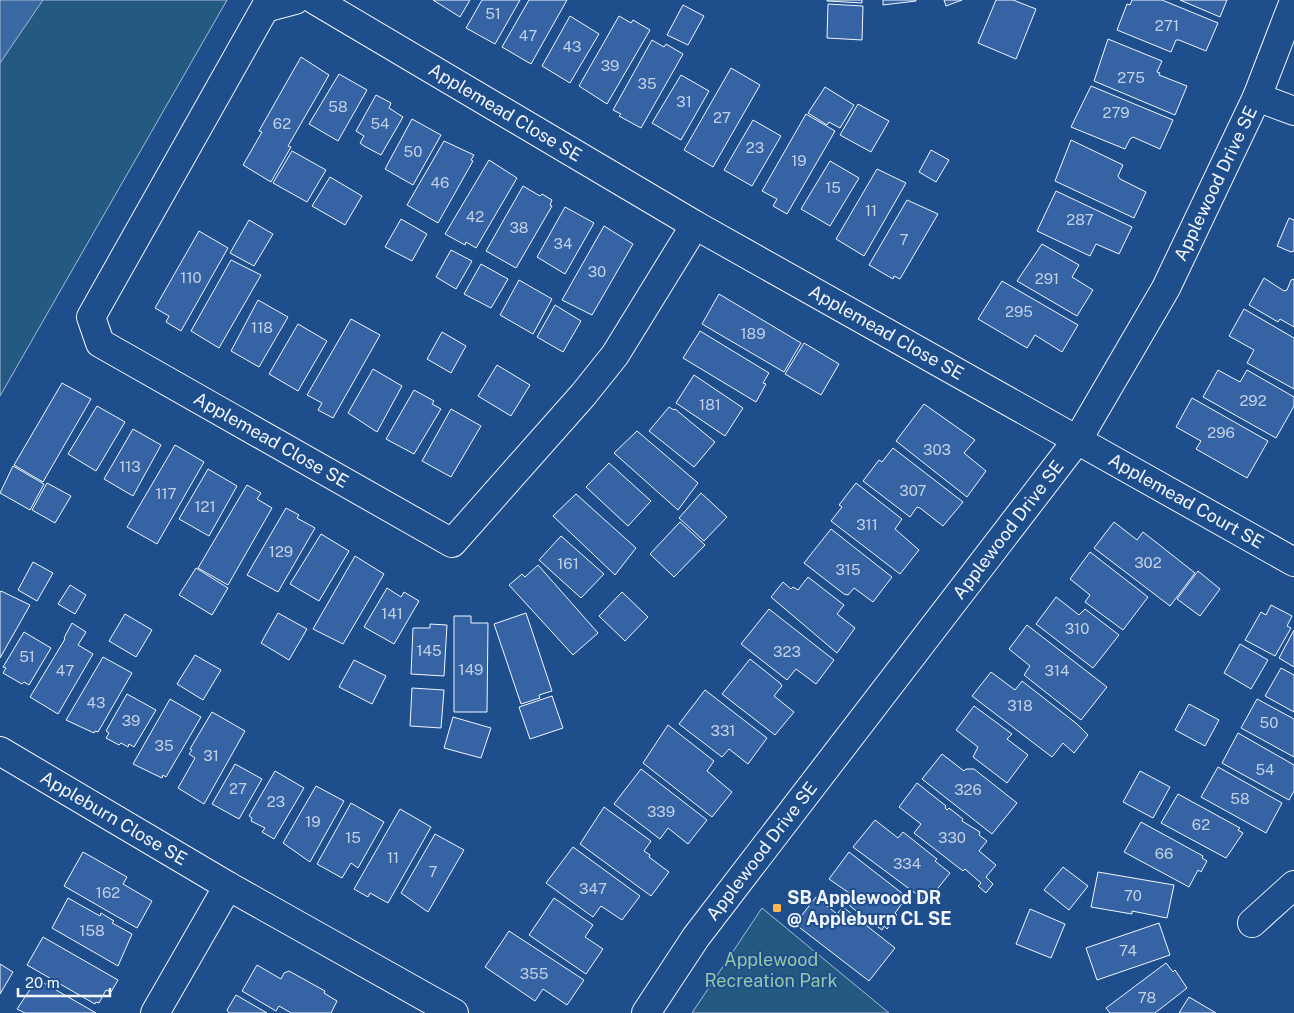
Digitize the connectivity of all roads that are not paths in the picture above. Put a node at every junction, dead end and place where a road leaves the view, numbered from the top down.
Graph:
1 (295, 0) edge
2 (315, 0) edge
3 (1294, 1) edge
4 (1257, 97) junction
5 (1294, 111) edge
6 (696, 224) junction
7 (1078, 439) junction
8 (1294, 562) edge
9 (0, 751) edge
10 (1294, 885) edge
11 (228, 886) junction
12 (1252, 923) dead end
13 (155, 1013) edge
14 (454, 1013) edge
15 (646, 1013) edge

1 - 6 street, Applemead Close SE
2 - 6 street, Applemead Close SE
3 - 4 street, Applewood Drive SE
4 - 5 street
4 - 7 street, Applewood Drive SE
6 - 7 street, Applemead Close SE
7 - 8 street, Applemead Court SE
7 - 15 street, Applewood Drive SE
9 - 11 street, Appleburn Close SE
10 - 12 street
11 - 13 street
11 - 14 street, Appleburn Close SE

